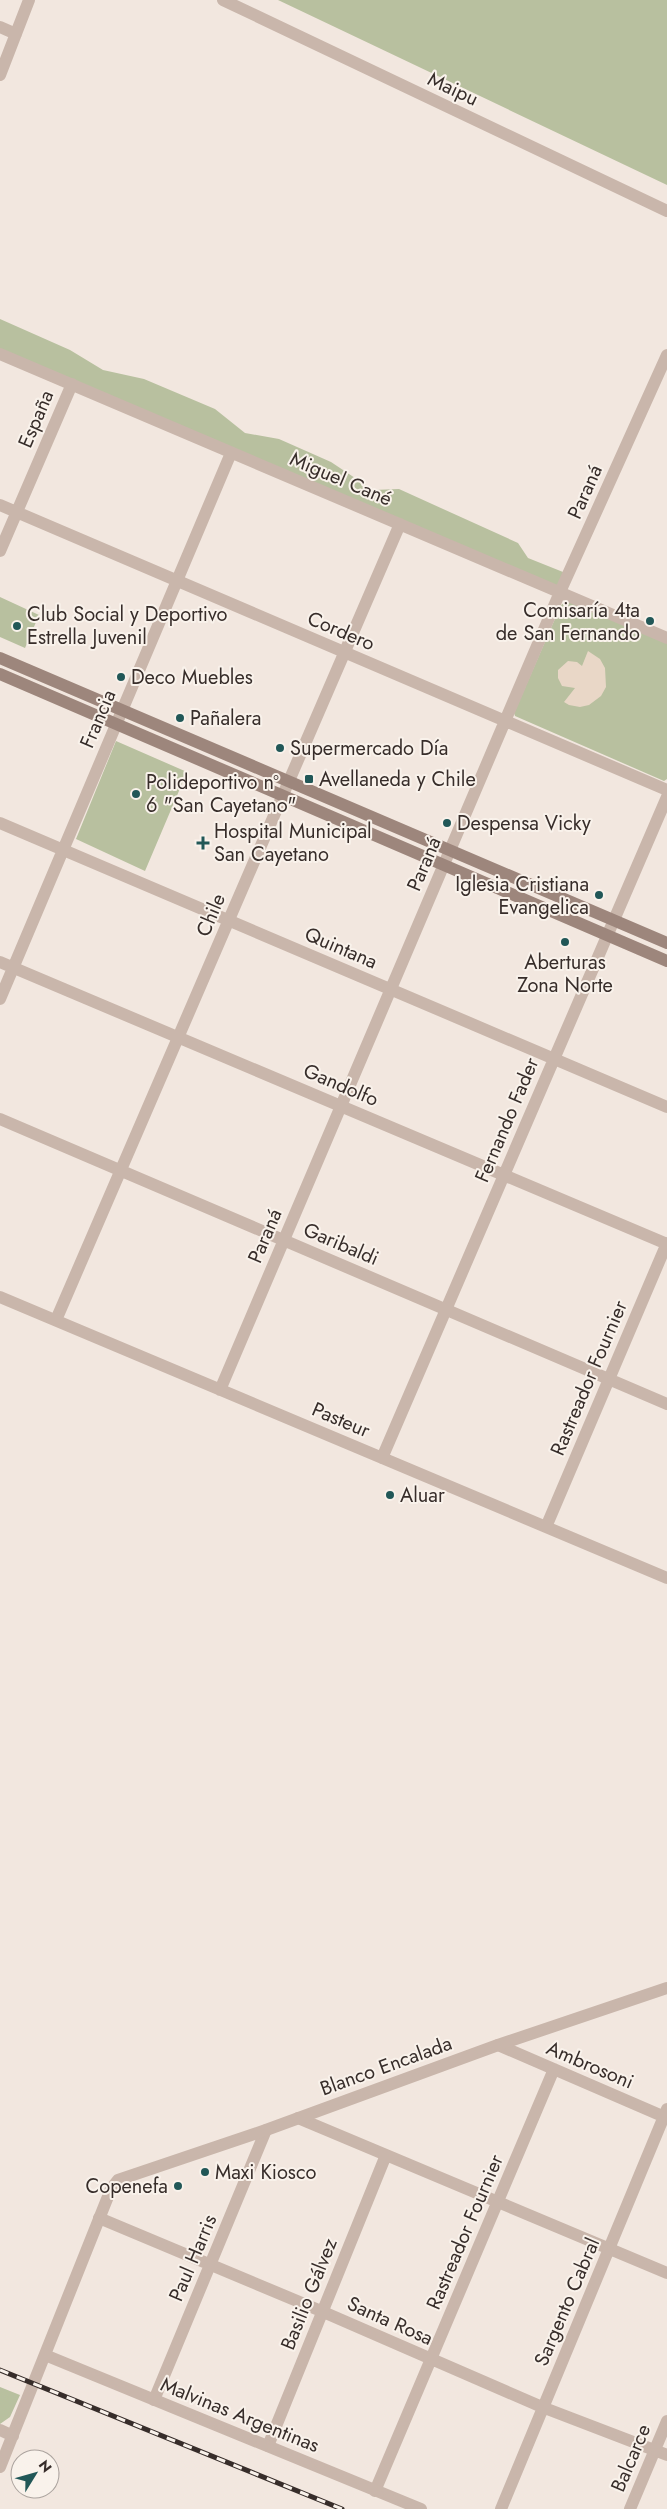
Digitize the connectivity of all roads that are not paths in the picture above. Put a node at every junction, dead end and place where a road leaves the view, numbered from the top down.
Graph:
1 (29, 0) edge
2 (223, 0) edge
3 (0, 27) edge
4 (16, 34) junction
5 (0, 75) edge
6 (667, 211) edge
7 (0, 354) edge
8 (667, 355) edge
9 (72, 384) junction
10 (230, 453) junction
11 (0, 505) edge
12 (17, 512) junction
13 (400, 524) junction
14 (0, 551) edge
15 (177, 581) junction
16 (560, 592) junction
17 (667, 638) edge
18 (344, 653) junction
19 (0, 658) edge
20 (0, 674) edge
21 (122, 710) junction
22 (505, 721) junction
23 (116, 724) junction
24 (289, 782) junction
25 (667, 790) edge
26 (282, 796) junction
27 (667, 797) edge
28 (0, 823) edge
29 (63, 850) junction
30 (450, 850) junction
31 (444, 865) junction
32 (614, 920) junction
33 (228, 921) junction
34 (608, 935) junction
35 (667, 943) edge
36 (667, 961) edge
37 (0, 962) edge
38 (14, 967) junction
39 (391, 989) junction
40 (0, 999) edge
41 (179, 1036) junction
42 (554, 1059) junction
43 (341, 1105) junction
44 (667, 1106) edge
45 (0, 1119) edge
46 (121, 1170) junction
47 (504, 1174) junction
48 (284, 1240) junction
49 (667, 1244) edge
50 (0, 1297) edge
51 (446, 1310) junction
52 (56, 1320) junction
53 (609, 1379) junction
54 (220, 1390) junction
55 (667, 1404) edge
56 (382, 1458) junction
57 (546, 1527) junction
58 (667, 1578) edge
59 (667, 1988) edge
60 (498, 2045) junction
61 (554, 2070) junction
62 (666, 2115) edge
63 (298, 2118) junction
64 (266, 2130) junction
65 (386, 2155) junction
66 (497, 2202) junction
67 (99, 2218) junction
68 (610, 2249) junction
69 (210, 2264) junction
70 (667, 2273) edge
71 (322, 2311) junction
72 (45, 2355) junction
73 (432, 2360) junction
74 (154, 2400) junction
75 (542, 2407) junction
76 (667, 2421) edge
77 (0, 2430) edge
78 (13, 2436) junction
79 (268, 2446) junction
80 (661, 2452) edge
81 (0, 2467) edge
82 (375, 2491) junction
83 (421, 2509) edge
84 (501, 2509) edge
85 (630, 2509) edge

1 - 4 street
2 - 6 street, Maipu
3 - 4 street
4 - 5 street
7 - 9 street, Miguel Cané
8 - 16 street, Paraná
9 - 10 street, Miguel Cané
9 - 12 street, España
10 - 13 street, Miguel Cané
10 - 15 street, Francia
11 - 12 street, Cordero
12 - 14 street, España
12 - 15 street, Cordero
13 - 16 street, Miguel Cané
13 - 18 street, Chile
15 - 18 street, Cordero
15 - 21 street, Francia
16 - 17 street, Miguel Cané
16 - 22 street, Paraná
18 - 22 street, Cordero
18 - 24 street, Chile
19 - 21 main road
20 - 23 main road
21 - 23 street, Francia
21 - 24 main road
22 - 25 street, Cordero
22 - 30 street, Paraná
23 - 26 main road
23 - 29 street, Francia
24 - 26 street, Chile
24 - 30 main road
26 - 31 main road
26 - 33 street, Chile
27 - 32 street, Fernando Fader
28 - 29 street, Quintana
29 - 33 street, Quintana
29 - 38 street, Francia
30 - 31 street, Paraná
30 - 32 main road
31 - 34 main road
31 - 39 street, Paraná
32 - 34 street, Fernando Fader
32 - 35 main road
33 - 39 street, Quintana
33 - 41 street, Chile
34 - 36 main road
34 - 42 street, Fernando Fader
37 - 38 street, Gandolfo
38 - 40 street, Francia
38 - 41 street, Gandolfo
39 - 42 street, Quintana
39 - 43 street, Paraná
41 - 43 street, Gandolfo
41 - 46 street, Chile
42 - 44 street, Quintana
42 - 47 street, Fernando Fader
43 - 47 street, Gandolfo
43 - 48 street, Paraná
45 - 46 street, Garibaldi
46 - 48 street, Garibaldi
46 - 52 street, Chile
47 - 49 street, Gandolfo
47 - 51 street, Fernando Fader
48 - 51 street, Garibaldi
48 - 54 street, Paraná
49 - 53 street, Rastreador Fournier
50 - 52 street, Pasteur
51 - 53 street, Garibaldi
51 - 56 street, Fernando Fader
52 - 54 street, Pasteur
53 - 55 street, Garibaldi
53 - 57 street, Rastreador Fournier
54 - 56 street, Pasteur
56 - 57 street, Pasteur
57 - 58 street, Pasteur
59 - 60 street, Blanco Encalada
60 - 61 street, Ambrosoni
60 - 63 street, Blanco Encalada
61 - 62 street, Ambrosoni
61 - 66 street, Rastreador Fournier
62 - 68 street, Sargento Cabral
63 - 64 street, Blanco Encalada
63 - 65 street
64 - 67 street, Blanco Encalada
64 - 69 street, Paul Harris
65 - 66 street
65 - 71 street, Basilio Gálvez
66 - 68 street
66 - 73 street, Rastreador Fournier
67 - 69 street, Santa Rosa
67 - 72 street
68 - 70 street
68 - 75 street, Sargento Cabral
69 - 71 street, Santa Rosa
69 - 74 street, Paul Harris
71 - 73 street, Santa Rosa
71 - 79 street, Basilio Gálvez
72 - 74 street, Malvinas Argentinas
72 - 78 street
73 - 75 street, Santa Rosa
73 - 82 street, Rastreador Fournier
74 - 79 street, Malvinas Argentinas
75 - 80 street, Santa Rosa
75 - 84 street, Sargento Cabral
76 - 80 street, Balcarce
77 - 78 street
78 - 81 street
79 - 82 street, Malvinas Argentinas
80 - 85 street, Balcarce
82 - 83 street, Malvinas Argentinas

